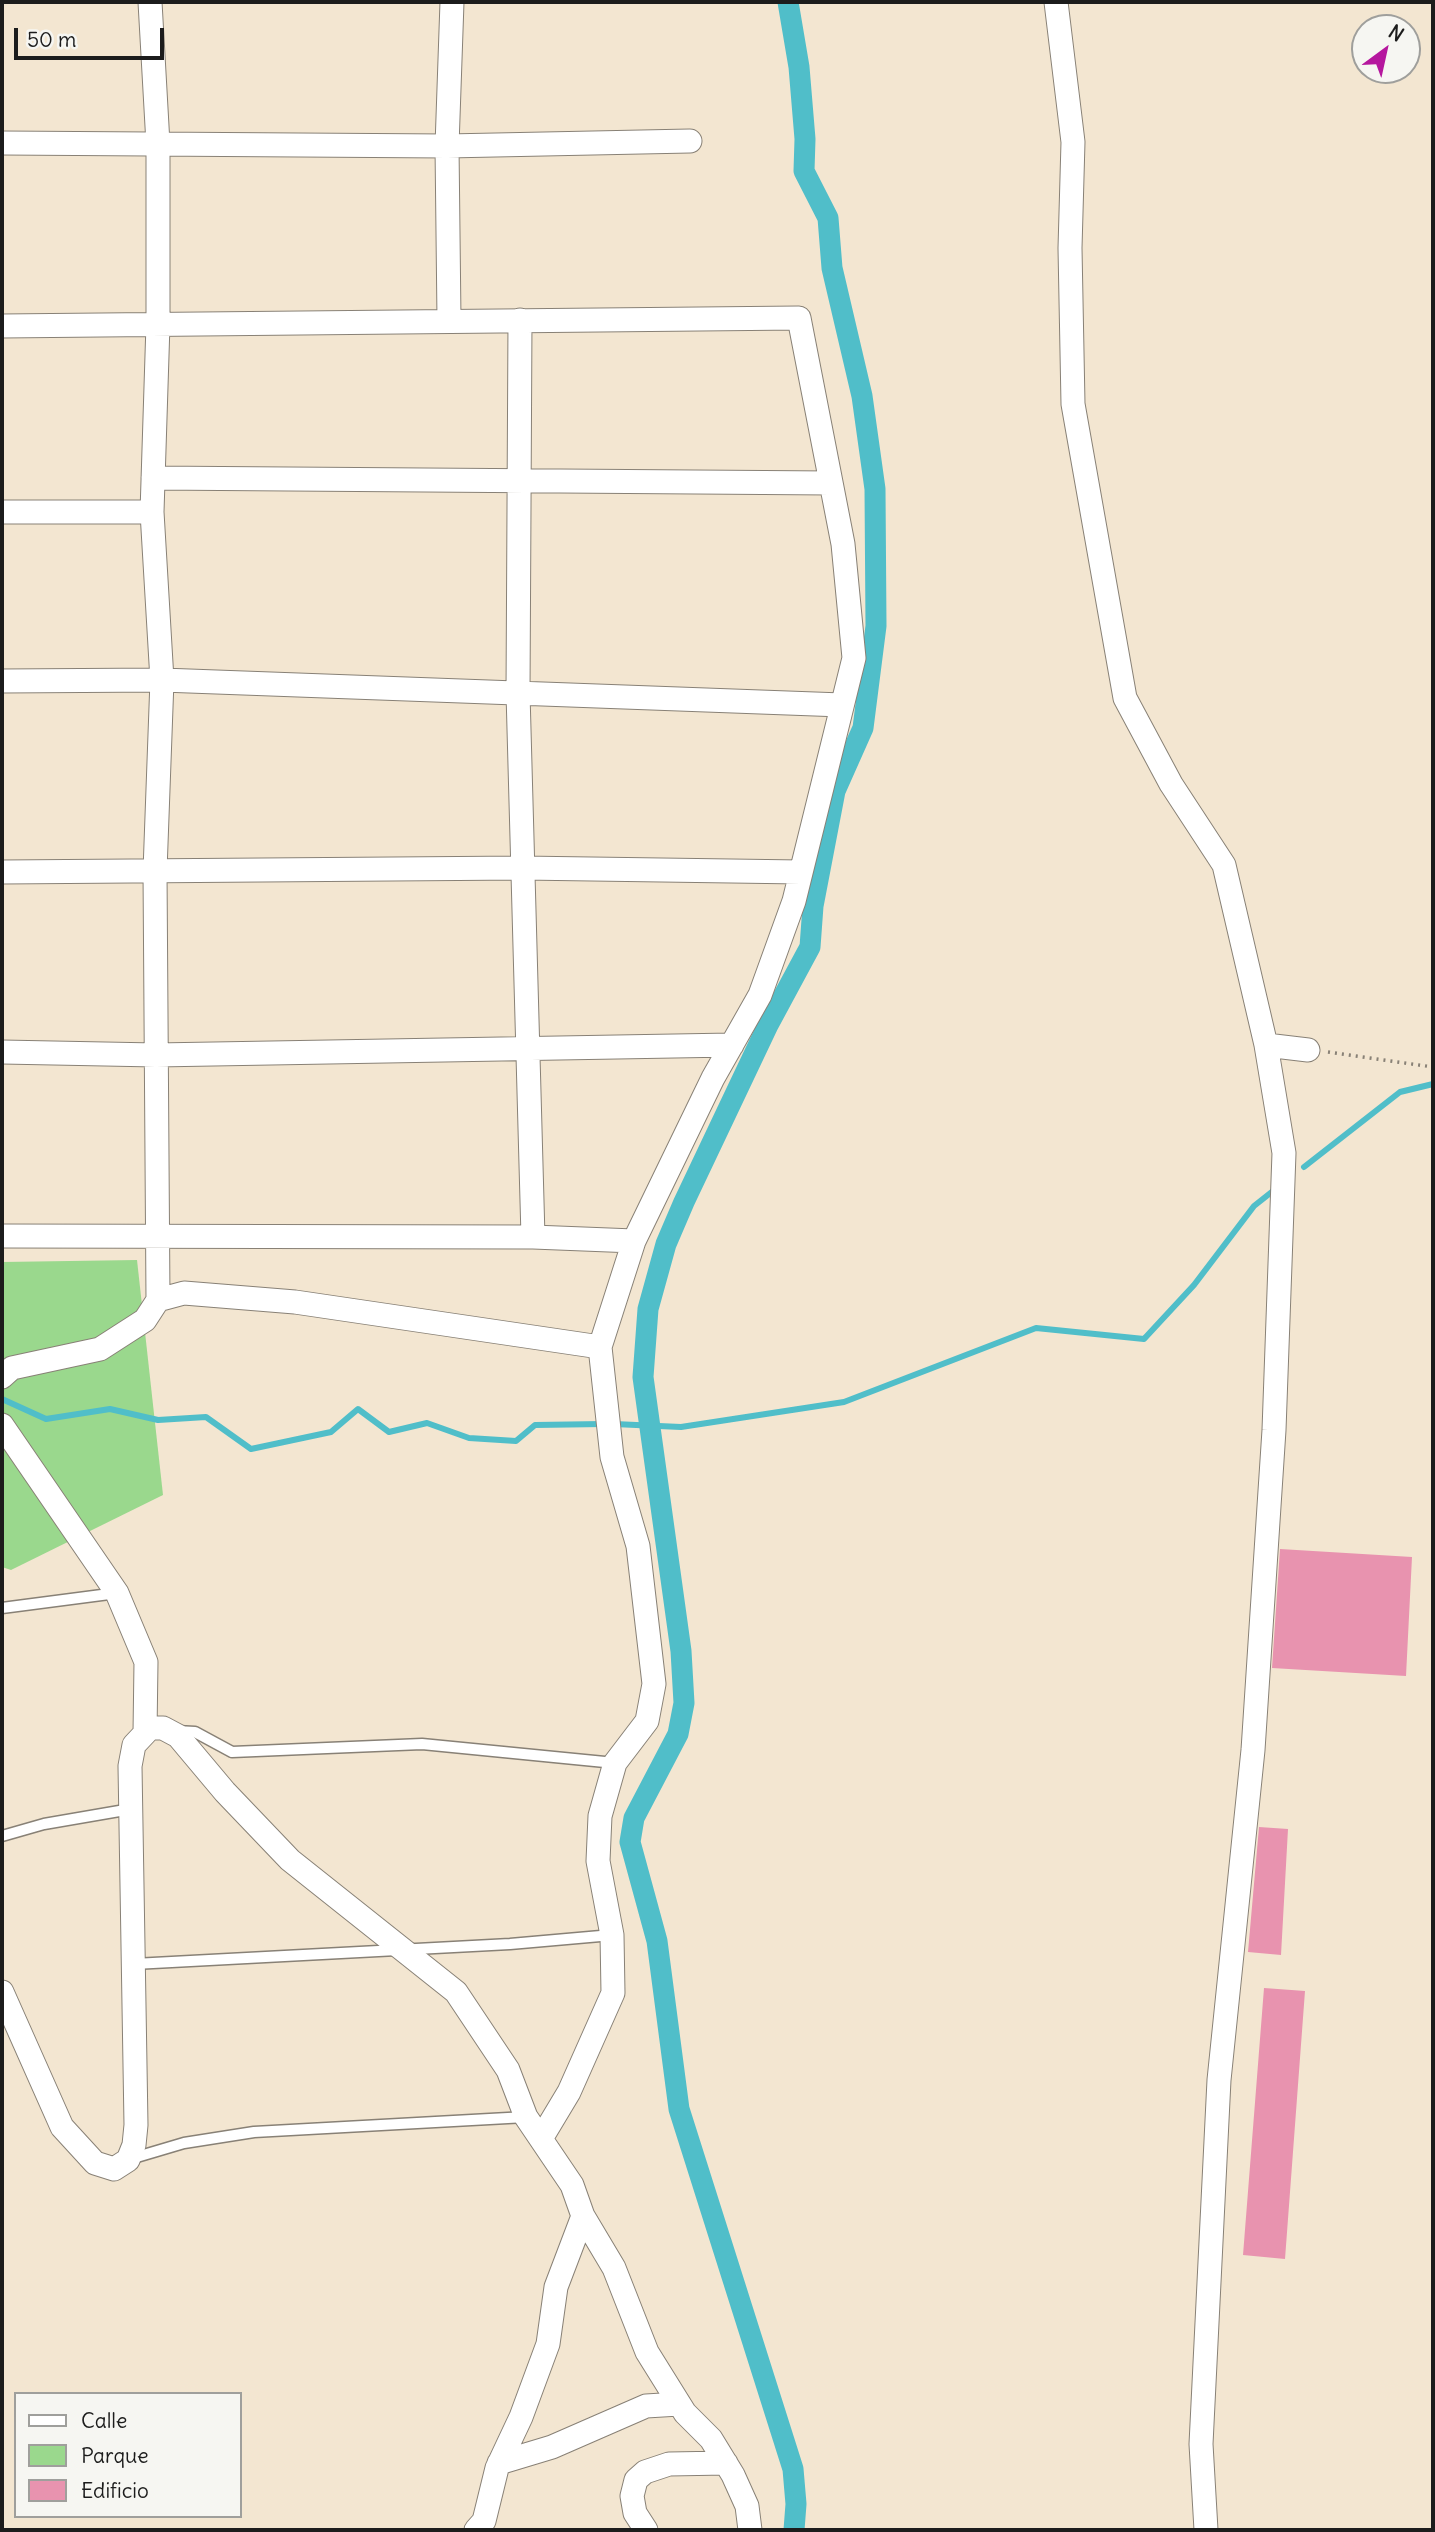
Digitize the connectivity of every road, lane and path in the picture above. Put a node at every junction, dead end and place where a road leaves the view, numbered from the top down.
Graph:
1 (150, 2) edge
2 (452, 2) edge
3 (1056, 2) edge
4 (690, 141) dead end
5 (2, 143) edge
6 (158, 144) junction
7 (446, 146) junction
8 (449, 320) junction
9 (520, 320) junction
10 (158, 324) junction
11 (2, 326) edge
12 (153, 478) junction
13 (519, 481) junction
14 (831, 483) junction
15 (2, 512) edge
16 (152, 512) junction
17 (162, 680) junction
18 (2, 681) edge
19 (517, 693) junction
20 (842, 705) junction
21 (522, 868) junction
22 (155, 871) junction
23 (2, 872) edge
24 (801, 872) junction
25 (732, 1045) junction
26 (1266, 1045) junction
27 (528, 1046) junction
28 (1308, 1050) joint
29 (2, 1052) edge
30 (156, 1055) junction
31 (1433, 1067) edge
32 (2, 1236) edge
33 (157, 1237) junction
34 (533, 1237) junction
35 (634, 1241) junction
36 (158, 1300) junction
37 (600, 1347) junction
38 (2, 1377) edge
39 (2, 1424) edge
40 (117, 1593) junction
41 (2, 1608) edge
42 (156, 1732) junction
43 (615, 1763) junction
44 (131, 1809) junction
45 (2, 1836) edge
46 (612, 1935) junction
47 (402, 1949) junction
48 (134, 1964) junction
49 (2, 1992) edge
50 (526, 2117) junction
51 (542, 2137) junction
52 (128, 2160) junction
53 (583, 2216) junction
54 (679, 2404) junction
55 (499, 2463) junction
56 (726, 2463) junction
57 (476, 2530) edge
58 (646, 2530) edge
59 (750, 2530) edge
60 (1206, 2530) edge

1 - 6 street
2 - 7 street
3 - 26 street
4 - 7 street
5 - 6 street
6 - 7 street
6 - 10 street
7 - 8 street
8 - 9 street
8 - 10 street
9 - 13 street
9 - 14 street
10 - 11 street
10 - 12 street
12 - 13 street
12 - 16 street
13 - 14 street
13 - 19 street
14 - 20 street
15 - 16 street
16 - 17 street
17 - 18 street
17 - 19 street
17 - 22 street
19 - 20 street
19 - 21 street
20 - 24 street
21 - 22 street
21 - 24 street
21 - 27 street
22 - 23 street
22 - 30 street
24 - 25 street
25 - 27 street
25 - 35 street
26 - 28 street
26 - 60 street
27 - 30 street
27 - 34 street
28 - 31 path
29 - 30 street
30 - 33 street
32 - 33 street
33 - 34 street
33 - 36 street
34 - 35 street
35 - 37 street
36 - 37 street
36 - 38 street
37 - 43 street
39 - 40 street
40 - 41 lane
40 - 42 street
42 - 43 lane
42 - 44 street
42 - 47 street
43 - 46 street
44 - 45 lane
44 - 48 street
46 - 47 lane
46 - 51 street
47 - 48 lane
47 - 50 street
48 - 52 street
49 - 52 street
50 - 51 street
50 - 52 lane
51 - 53 street
53 - 54 street
53 - 55 street
54 - 55 street
54 - 56 street
55 - 57 street
56 - 58 street
56 - 59 street

